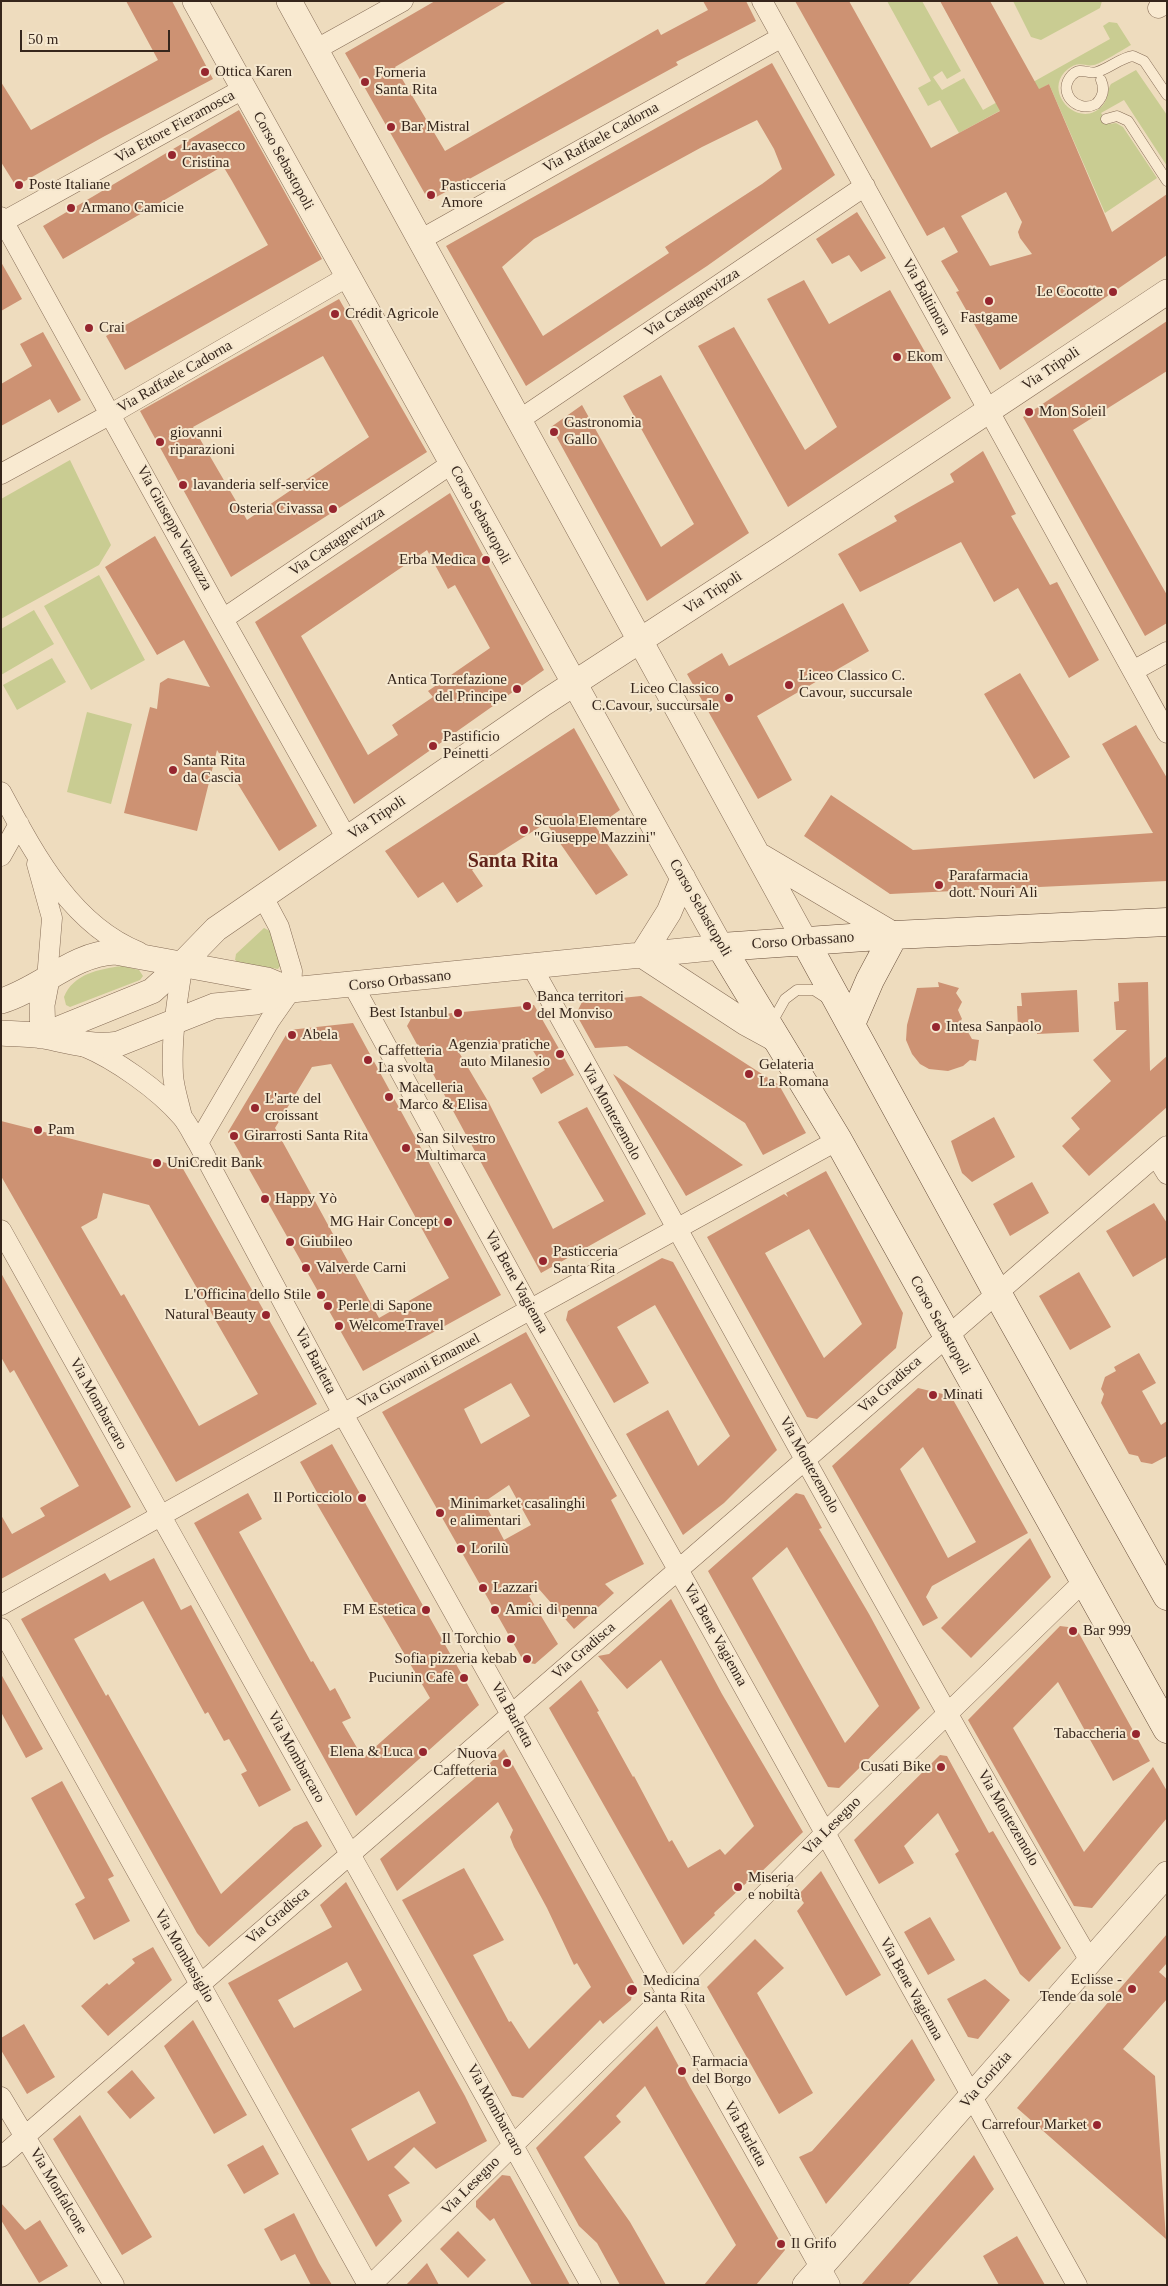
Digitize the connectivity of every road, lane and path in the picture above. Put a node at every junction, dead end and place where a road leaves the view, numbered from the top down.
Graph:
1 (195, 1) edge
2 (289, 1) edge
3 (403, 1) edge
4 (762, 1) edge
5 (782, 37) junction
6 (316, 50) junction
7 (1101, 80) dead end
8 (243, 89) junction
9 (1167, 95) edge
10 (1106, 120) dead end
11 (1167, 181) edge
12 (864, 186) junction
13 (2, 220) edge
14 (420, 240) junction
15 (347, 277) junction
16 (1167, 292) edge
17 (988, 411) junction
18 (111, 414) junction
19 (519, 420) junction
20 (451, 464) junction
21 (1, 474) edge
22 (223, 619) junction
23 (641, 641) junction
24 (1167, 652) edge
25 (1133, 671) junction
26 (575, 684) junction
27 (1167, 733) edge
28 (1, 792) edge
29 (19, 824) junction
30 (347, 839) junction
31 (32, 845) junction
32 (758, 854) junction
33 (1, 856) edge
34 (683, 878) junction
35 (263, 897) junction
36 (1167, 922) edge
37 (894, 935) junction
38 (805, 941) junction
39 (721, 947) junction
40 (642, 955) junction
41 (152, 957) junction
42 (183, 963) junction
43 (532, 967) junction
44 (47, 979) junction
45 (353, 986) junction
46 (291, 990) junction
47 (1, 1001) edge
48 (42, 1005) junction
49 (847, 1017) junction
50 (175, 1020) junction
51 (774, 1034) junction
52 (43, 1036) junction
53 (4, 1040) edge
54 (76, 1043) junction
55 (182, 1117) junction
56 (838, 1140) junction
57 (198, 1143) junction
58 (1161, 1151) edge
59 (1167, 1174) edge
60 (1, 1230) edge
61 (676, 1230) junction
62 (996, 1291) junction
63 (530, 1310) junction
64 (946, 1336) junction
65 (344, 1414) junction
66 (806, 1458) junction
67 (162, 1517) junction
68 (678, 1570) junction
69 (1084, 1581) junction
70 (1167, 1596) edge
71 (1, 1606) edge
72 (1, 1628) edge
73 (947, 1713) junction
74 (512, 1714) junction
75 (1167, 1729) edge
76 (824, 1834) junction
77 (350, 1853) junction
78 (1167, 1874) edge
79 (1090, 1962) junction
80 (200, 1985) junction
81 (667, 1994) junction
82 (1, 2096) edge
83 (970, 2097) junction
84 (25, 2136) junction
85 (514, 2144) junction
86 (1, 2156) edge
87 (818, 2279) edge
88 (114, 2285) edge
89 (369, 2285) edge
90 (591, 2285) edge
91 (1077, 2285) edge

1 - 8 street, Corso Sebastopoli
2 - 6 street
3 - 6 street
4 - 5 street, Via Baltimora
5 - 12 street, Via Baltimora
5 - 14 street, Via Raffaele Cadorna
6 - 14 street
7 - 9 lane
8 - 13 street, Via Ettore Fieramosca
8 - 15 street, Corso Sebastopoli
10 - 11 lane
12 - 17 street, Via Baltimora
12 - 19 street, Via Castagnevizza
13 - 18 street, Via Giuseppe Vernazza
14 - 19 street
15 - 18 street, Via Raffaele Cadorna
15 - 20 street, Corso Sebastopoli
16 - 17 street, Via Tripoli
17 - 23 street, Via Tripoli
17 - 25 street, Via Baltimora
18 - 21 street, Via Raffaele Cadorna
18 - 22 street, Via Giuseppe Vernazza
19 - 23 street
20 - 22 street, Via Castagnevizza
20 - 26 street, Corso Sebastopoli
22 - 30 street, Via Giuseppe Vernazza
23 - 26 street, Via Tripoli
23 - 32 street
24 - 25 street
25 - 27 street, Via Baltimora
26 - 30 street, Via Tripoli
26 - 34 street, Corso Sebastopoli
28 - 29 street
29 - 31 street
29 - 33 street
30 - 35 street, Via Tripoli
31 - 41 street
31 - 44 street
32 - 37 street
32 - 38 street
34 - 39 street, Corso Sebastopoli
34 - 40 street
35 - 42 street, Via Tripoli
35 - 46 street
36 - 37 main road, Corso Orbassano
37 - 38 main road, Corso Orbassano
37 - 49 main road
38 - 39 main road, Corso Orbassano
38 - 49 main road
39 - 40 street, Corso Orbassano
39 - 51 main road, Corso Sebastopoli
40 - 43 street, Corso Orbassano
40 - 51 street
41 - 42 street
41 - 44 street
42 - 46 street
42 - 50 street
42 - 52 street, Via Tripoli
43 - 45 street, Corso Orbassano
43 - 61 street, Via Montezemolo
44 - 47 street
44 - 48 street
45 - 46 street, Corso Orbassano
45 - 63 street, Via Bene Vagienna
46 - 50 street
46 - 57 street
48 - 52 street
48 - 53 street
49 - 51 lane
49 - 62 main road
50 - 54 street
50 - 55 street
51 - 56 main road, Corso Sebastopoli
52 - 53 street
52 - 54 street
54 - 55 street
55 - 57 street, Via Barletta
56 - 61 street, Via Giovanni Emanuel
56 - 64 main road, Corso Sebastopoli
57 - 65 street, Via Barletta
58 - 59 street
58 - 62 street, Via Gradisca
60 - 67 street, Via Mombarcaro
61 - 63 street, Via Giovanni Emanuel
61 - 66 street, Via Montezemolo
62 - 64 street, Via Gradisca
62 - 70 main road
63 - 65 street, Via Giovanni Emanuel
63 - 68 street, Via Bene Vagienna
64 - 66 street, Via Gradisca
64 - 69 main road, Corso Sebastopoli
65 - 67 street, Via Giovanni Emanuel
65 - 74 street, Via Barletta
66 - 68 street, Via Gradisca
66 - 73 street, Via Montezemolo
67 - 71 street, Via Giovanni Emanuel
67 - 77 street, Via Mombarcaro
68 - 74 street, Via Gradisca
68 - 76 street, Via Bene Vagienna
69 - 73 street, Via Lesegno
69 - 75 main road, Corso Sebastopoli
72 - 80 street, Via Mombasiglio
73 - 76 street, Via Lesegno
73 - 79 street, Via Montezemolo
74 - 77 street, Via Gradisca
74 - 81 street, Via Barletta
76 - 81 street, Via Lesegno
76 - 83 street, Via Bene Vagienna
77 - 80 street, Via Gradisca
77 - 85 street, Via Mombarcaro
78 - 79 street, Via Gorizia
79 - 83 street, Via Gorizia
80 - 84 street, Via Gradisca
80 - 89 street, Via Mombasiglio
81 - 85 street, Via Lesegno
81 - 87 street, Via Barletta
82 - 84 street, Via Monfalcone
83 - 87 street, Via Gorizia
83 - 91 street, Via Bene Vagienna
84 - 86 street, Via Gradisca
84 - 88 street, Via Monfalcone
85 - 89 street, Via Lesegno
85 - 90 street, Via Mombarcaro

